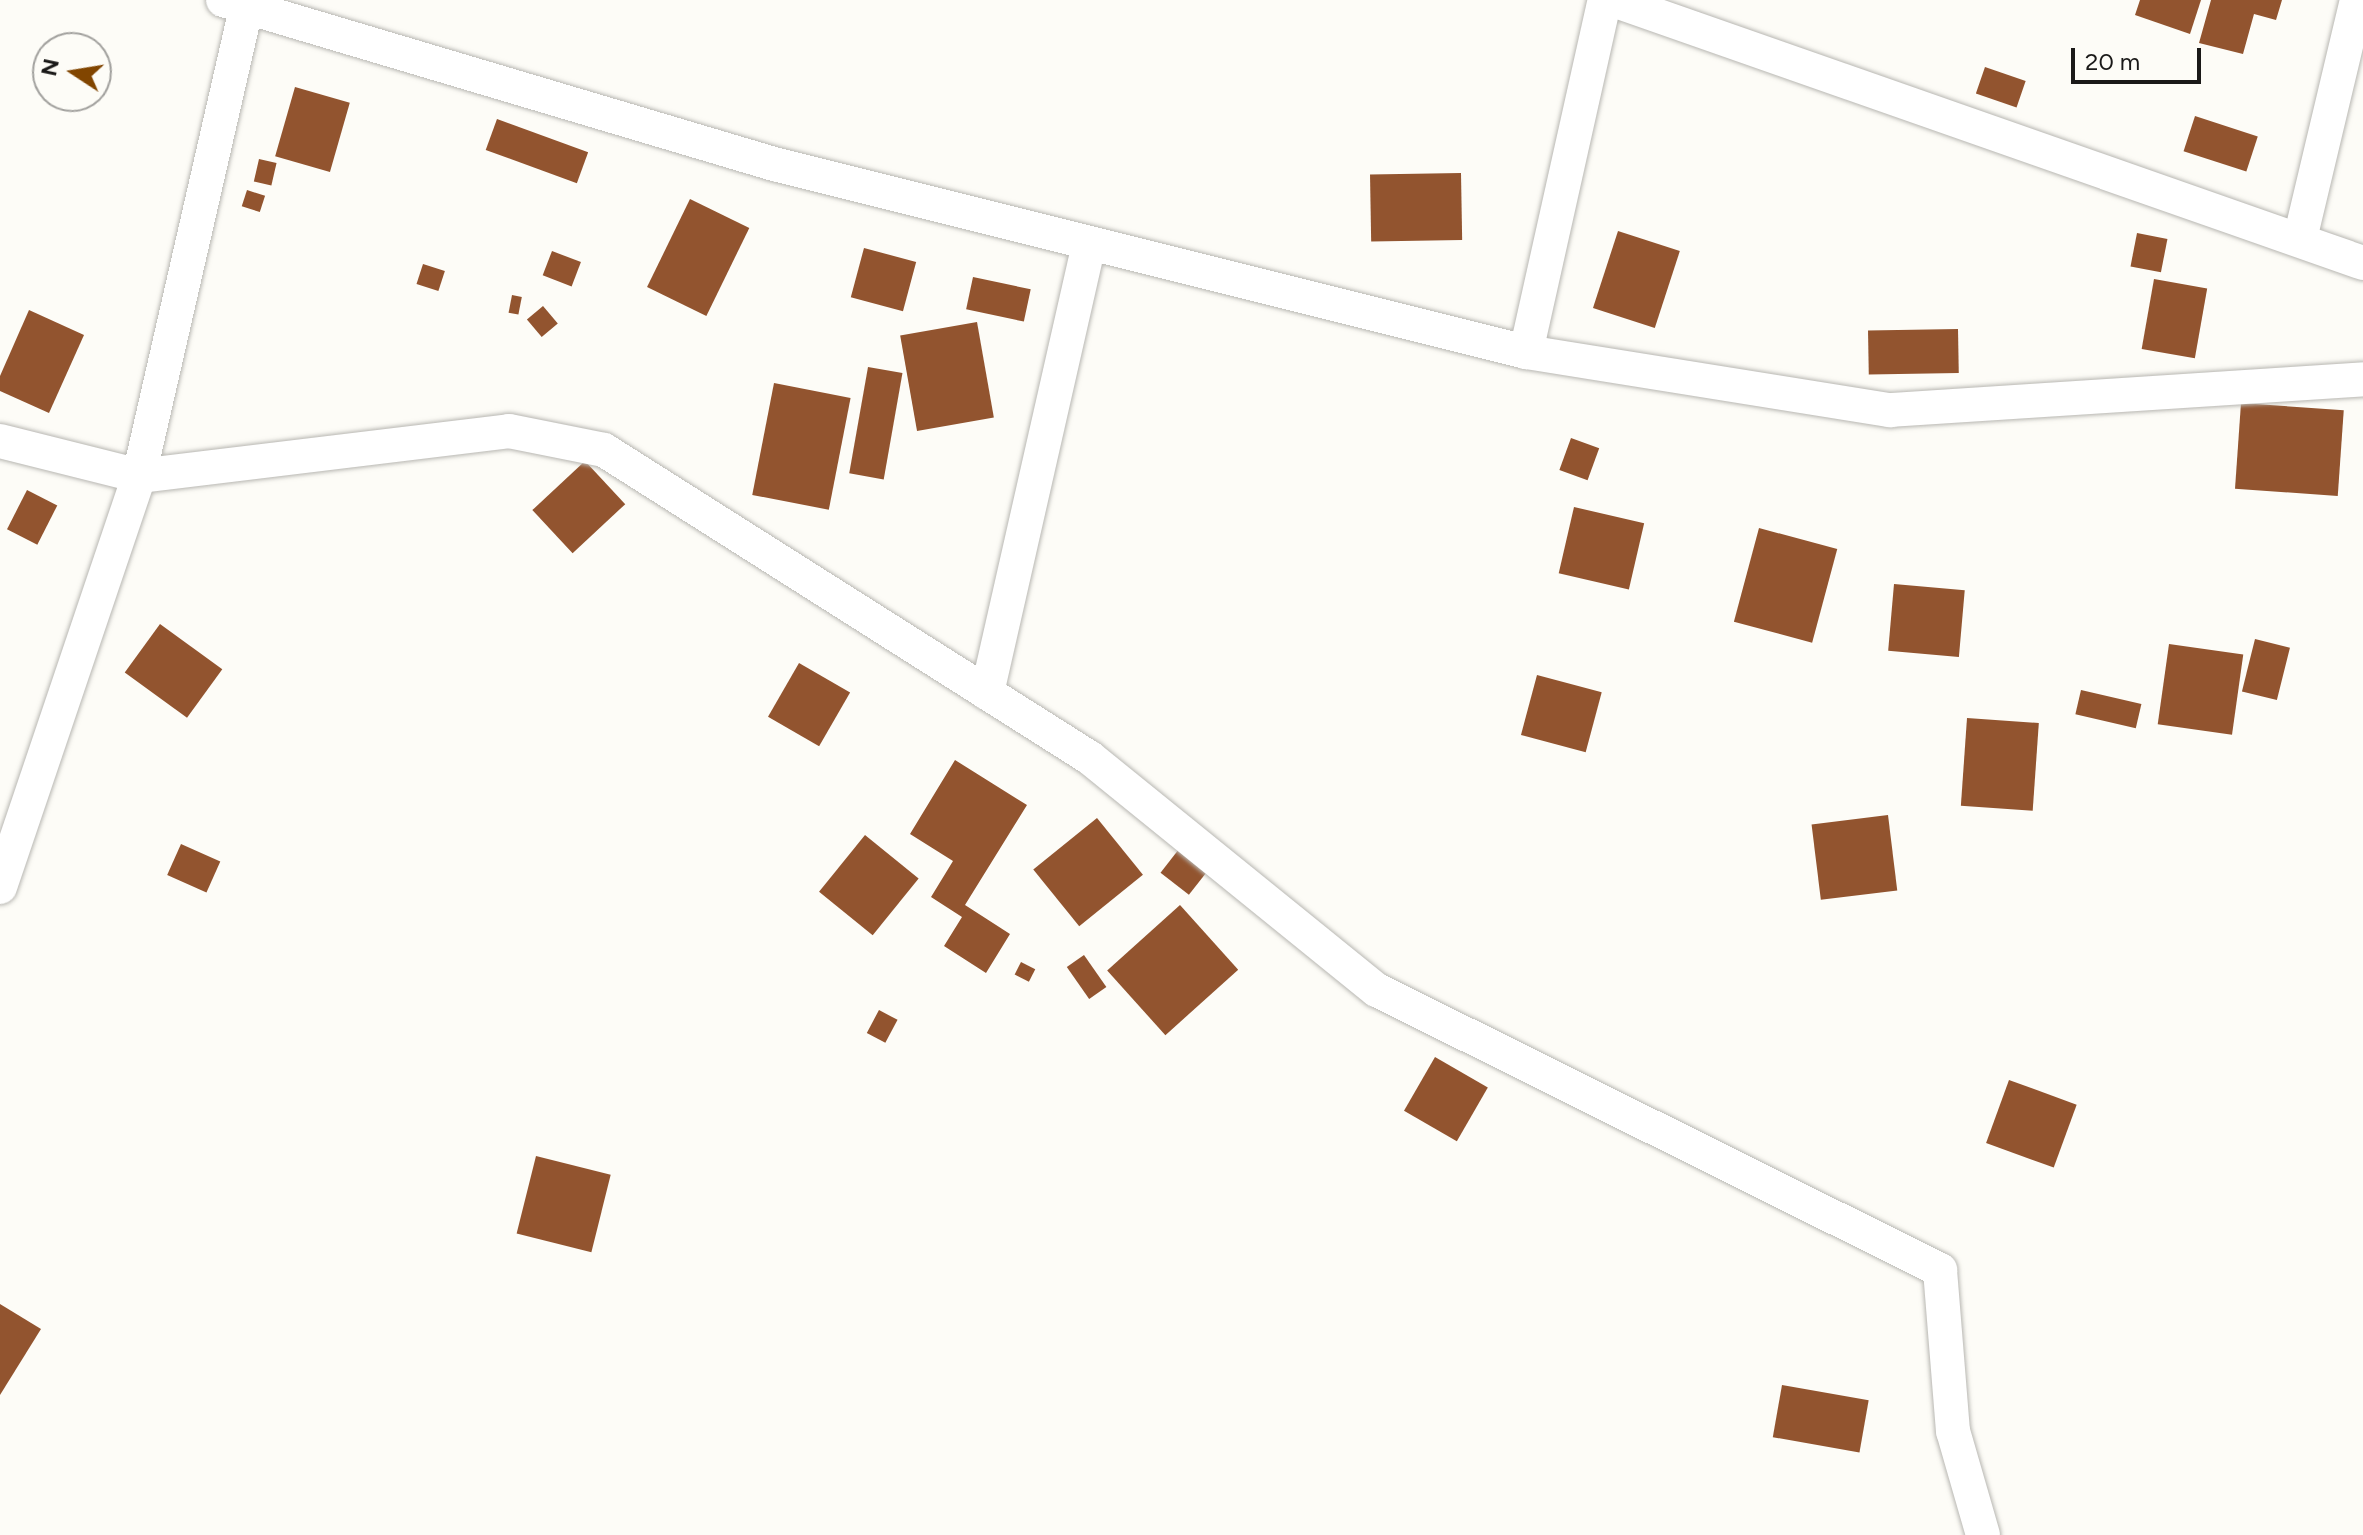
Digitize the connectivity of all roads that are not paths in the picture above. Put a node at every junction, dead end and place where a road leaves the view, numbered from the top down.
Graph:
1 (1605, 0) edge
2 (1613, 0) edge
3 (2357, 0) edge
4 (239, 2) edge
5 (2300, 239) junction
6 (1089, 244) junction
7 (2363, 263) edge
8 (1526, 352) junction
9 (2363, 379) edge
10 (0, 441) edge
11 (139, 476) junction
12 (987, 693) junction
13 (0, 887) edge
14 (1983, 1535) edge

1 - 8 street
2 - 5 street
3 - 5 street
4 - 6 street
4 - 11 street
5 - 7 street
6 - 8 street
6 - 12 street
8 - 9 street
10 - 11 street
11 - 12 street
11 - 13 street
12 - 14 street

